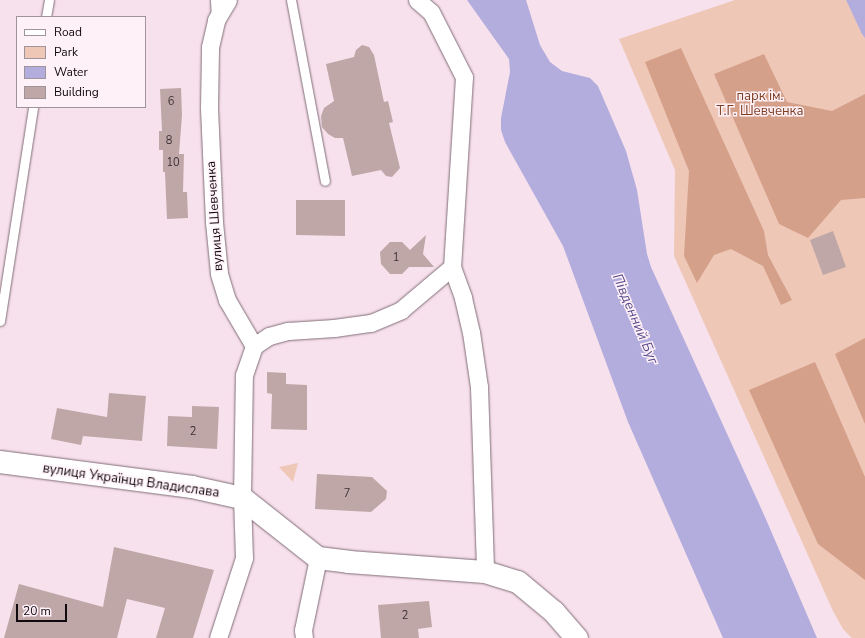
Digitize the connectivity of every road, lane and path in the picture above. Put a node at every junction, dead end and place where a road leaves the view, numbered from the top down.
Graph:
1 (49, 0) edge
2 (215, 0) edge
3 (228, 0) edge
4 (291, 0) edge
5 (417, 0) edge
6 (428, 6) edge
7 (46, 16) edge
8 (216, 20) junction
9 (33, 108) edge
10 (325, 181) dead end
11 (452, 267) junction
12 (0, 322) edge
13 (254, 346) junction
14 (0, 462) edge
15 (242, 498) junction
16 (318, 558) junction
17 (485, 572) junction
18 (218, 638) edge
19 (304, 638) edge
20 (576, 638) edge

1 - 7 lane
2 - 8 lane
3 - 8 street, вулиця Шевченка
4 - 10 lane
5 - 6 street
6 - 11 street
8 - 13 street, вулиця Шевченка
9 - 12 lane
11 - 13 street
11 - 17 street
13 - 15 street
14 - 15 main road, вулиця Українця Владислава
15 - 16 main road, вулиця Українця Владислава
15 - 18 street
16 - 17 main road
16 - 19 street
17 - 20 main road

